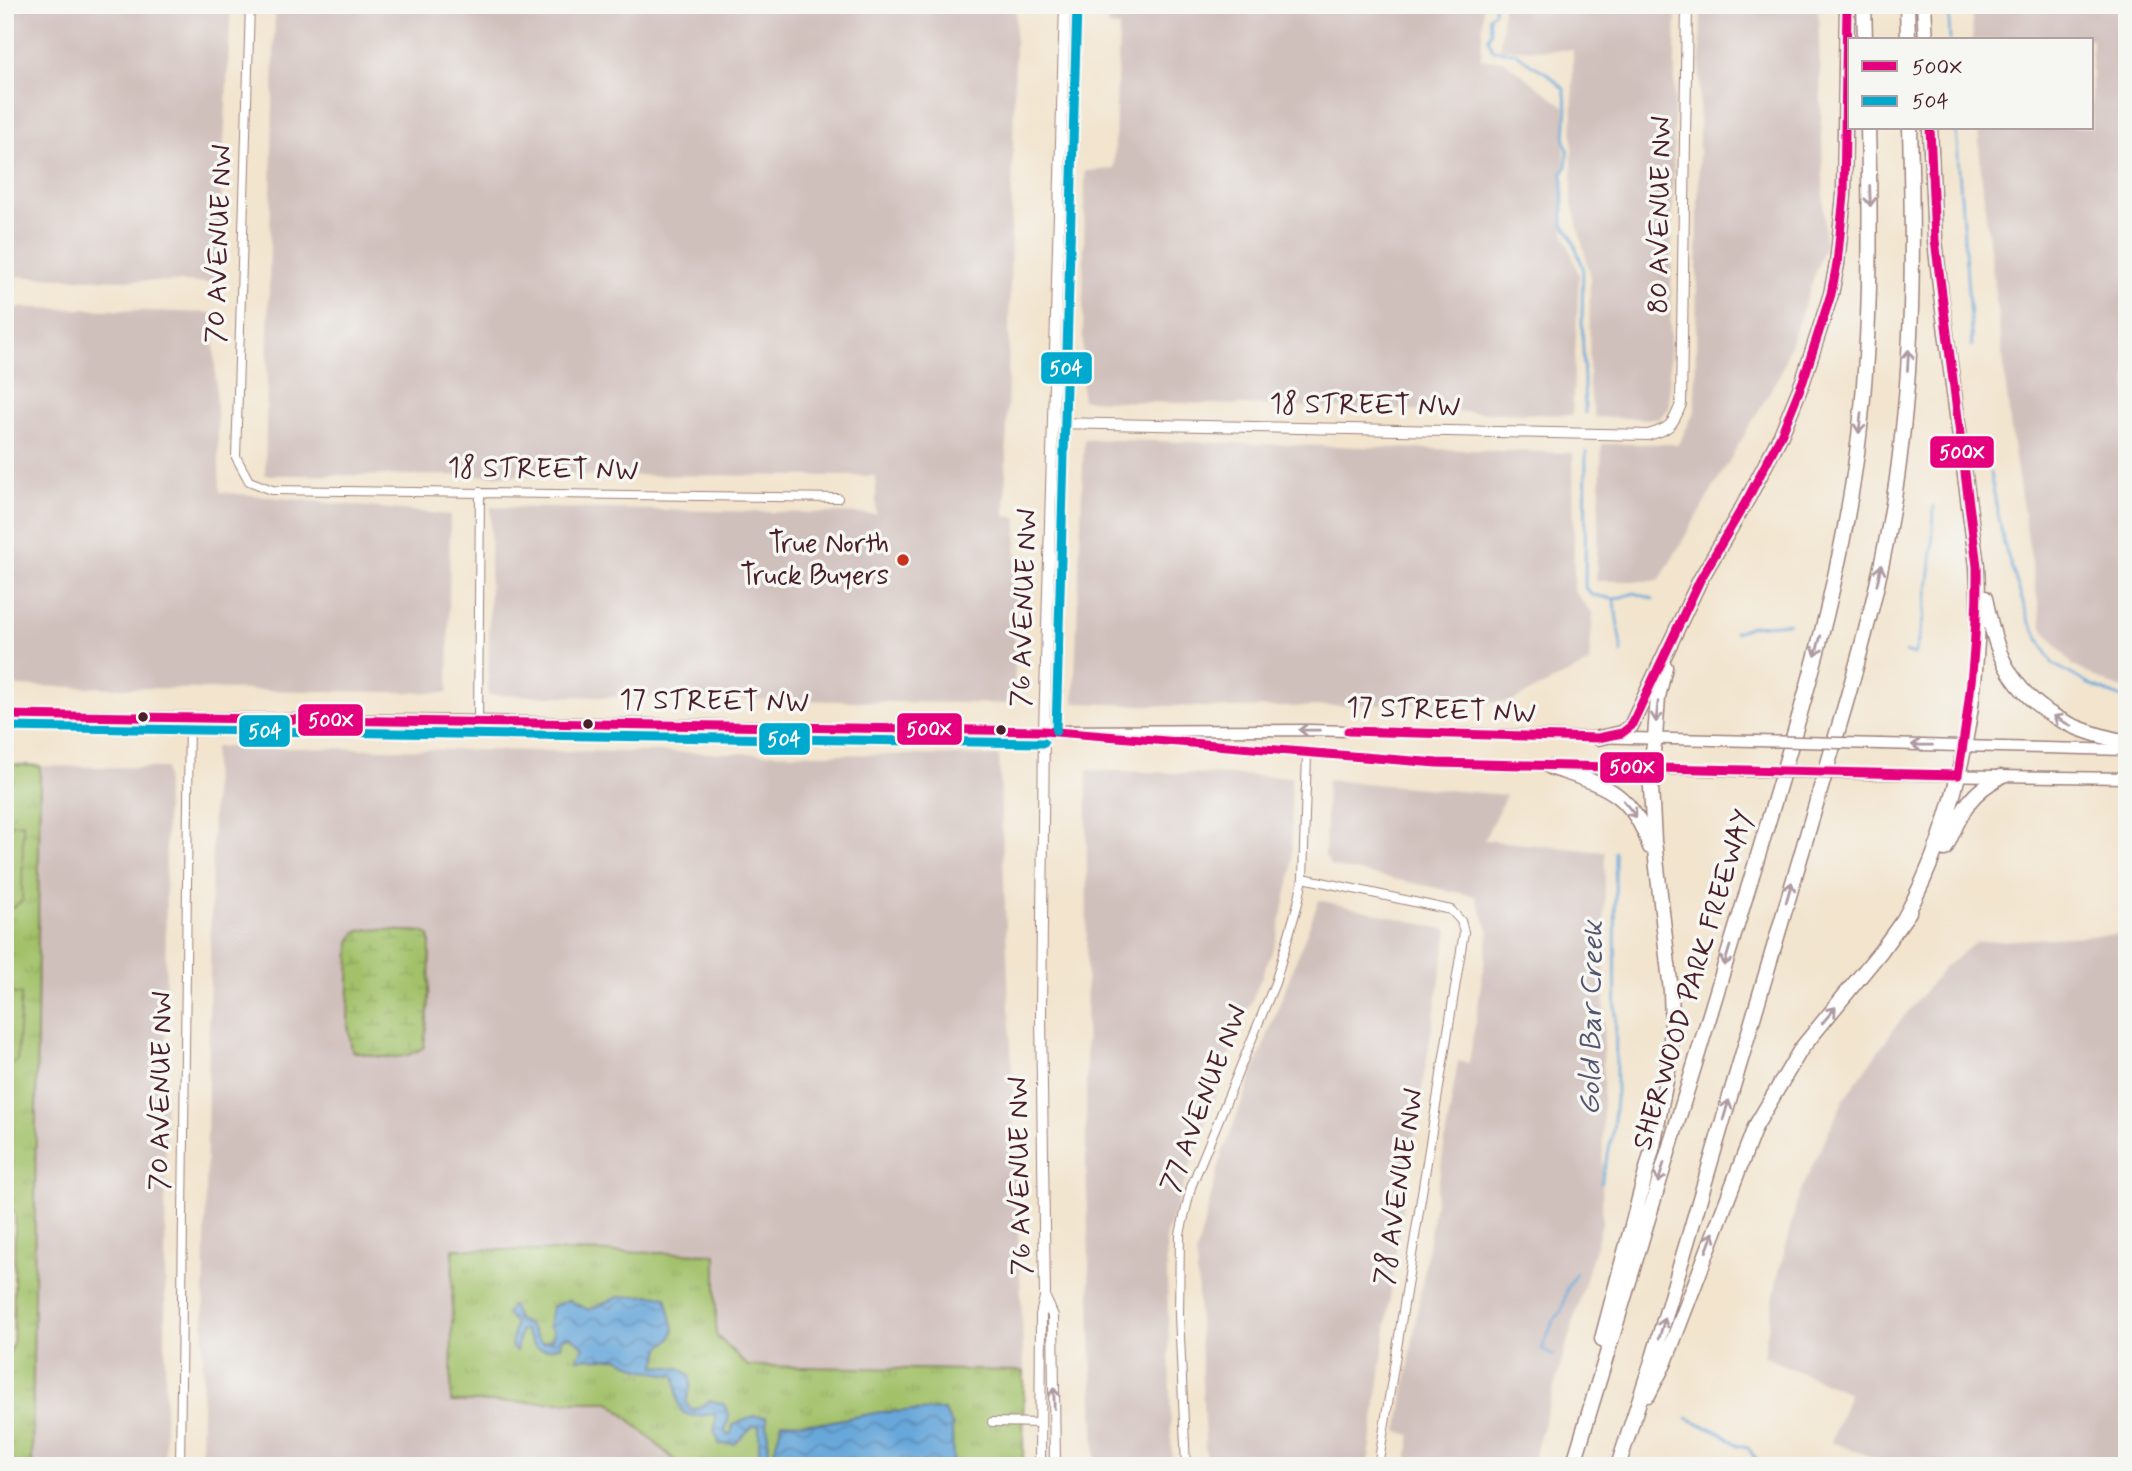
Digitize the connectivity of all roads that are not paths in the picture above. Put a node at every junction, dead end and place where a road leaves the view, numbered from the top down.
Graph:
1 (250, 5) edge
2 (1065, 5) edge
3 (1687, 5) edge
4 (1847, 5) edge
5 (1864, 5) edge
6 (1907, 5) edge
7 (1924, 5) edge
8 (1865, 38) edge
9 (1908, 38) edge
10 (1926, 38) edge
11 (1868, 130) edge
12 (1910, 130) edge
13 (1930, 130) edge
14 (1054, 423) junction
15 (1673, 424) joint
16 (250, 481) joint
17 (480, 492) junction
18 (838, 498) dead end
19 (1977, 566) junction
20 (1673, 638) junction
21 (5, 715) edge
22 (189, 718) junction
23 (478, 721) junction
24 (1044, 731) junction
25 (1598, 738) junction
26 (1655, 738) junction
27 (2127, 742) edge
28 (1963, 746) junction
29 (2127, 750) edge
30 (1307, 754) junction
31 (1550, 766) junction
32 (1650, 769) junction
33 (1958, 775) junction
34 (2000, 777) junction
35 (2127, 778) edge
36 (1303, 878) junction
37 (1660, 897) junction
38 (1904, 919) junction
39 (1045, 1297) junction
40 (1589, 1414) junction
41 (992, 1422) dead end
42 (1040, 1423) junction
43 (1626, 1440) junction
44 (180, 1466) edge
45 (1040, 1466) edge
46 (1055, 1466) edge
47 (1186, 1466) edge
48 (1378, 1466) edge
49 (1573, 1466) edge
50 (1618, 1466) edge

1 - 16 street, 70 AVENUE NW
2 - 14 street, 76 AVENUE NW
3 - 15 street, 80 AVENUE NW
4 - 20 highway
5 - 8 highway
6 - 9 highway
7 - 10 highway
11 -> 40 highway, SHERWOOD PARK FREEWAY
43 -> 12 highway
13 - 19 highway
14 - 15 street, 18 STREET NW
14 - 24 street, 76 AVENUE NW
16 - 17 street, 18 STREET NW
17 - 18 street, 18 STREET NW
17 - 23 street
27 -> 19 highway
19 - 28 highway
20 - 25 highway
20 -> 26 highway
21 - 22 main road, 17 STREET NW
22 - 23 main road, 17 STREET NW
22 - 44 street, 70 AVENUE NW
23 - 24 main road, 17 STREET NW
25 -> 24 main road, 17 STREET NW
24 - 30 main road, 17 STREET NW
24 - 39 street, 76 AVENUE NW
25 - 26 main road, 17 STREET NW
28 -> 26 main road, 17 STREET NW, bridge
26 - 32 highway
28 - 29 main road, 17 STREET NW
28 - 33 highway
30 - 31 main road, 17 STREET NW
30 - 36 street, 77 AVENUE NW
31 - 32 main road, 17 STREET NW
31 -> 37 highway
32 - 33 main road, 17 STREET NW, bridge
32 - 37 highway
33 - 34 main road, 17 STREET NW
33 - 38 highway
34 - 35 main road, 17 STREET NW
34 - 38 highway
36 - 47 street, 77 AVENUE NW
36 - 48 street, 78 AVENUE NW
37 - 40 highway
43 -> 38 highway
39 - 42 street, 76 AVENUE NW
46 -> 39 street, 76 AVENUE NW
40 - 49 highway, SHERWOOD PARK FREEWAY
41 - 42 street
42 - 45 street, 76 AVENUE NW
43 - 50 highway

